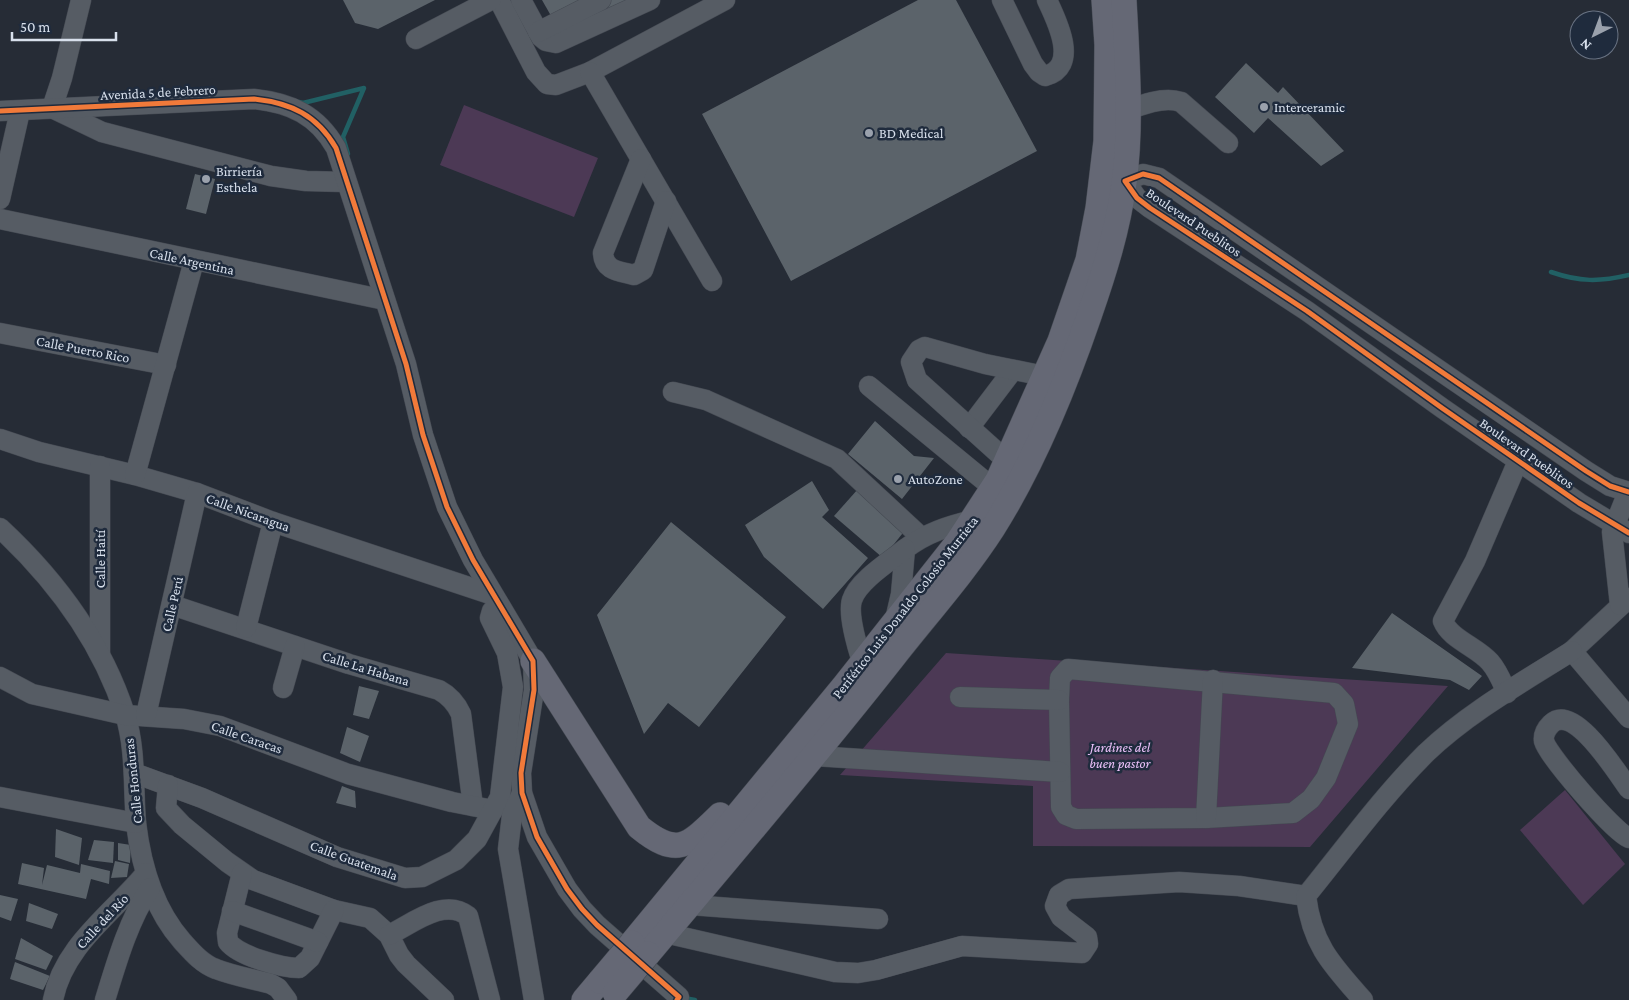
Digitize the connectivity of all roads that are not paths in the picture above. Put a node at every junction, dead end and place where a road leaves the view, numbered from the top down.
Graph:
1 (80, 0) edge
2 (490, 0) edge
3 (499, 0) edge
4 (521, 0) edge
5 (601, 0) edge
6 (650, 0) edge
7 (725, 0) edge
8 (1002, 0) edge
9 (1104, 0) edge
10 (1124, 0) edge
11 (1048, 1) edge
12 (538, 32) junction
13 (416, 38) dead end
14 (590, 72) junction
15 (52, 108) junction
16 (20, 110) junction
17 (0, 112) edge
18 (1113, 123) junction
19 (1228, 143) dead end
20 (641, 159) junction
21 (346, 182) junction
22 (1125, 182) junction
23 (0, 199) edge
24 (666, 201) junction
25 (1098, 208) junction
26 (0, 219) edge
27 (194, 262) junction
28 (712, 281) dead end
29 (1322, 291) junction
30 (385, 300) junction
31 (1307, 311) junction
32 (1379, 329) junction
33 (0, 333) edge
34 (1365, 352) junction
35 (166, 365) junction
36 (1013, 370) junction
37 (1055, 379) junction
38 (869, 386) dead end
39 (673, 392) dead end
40 (969, 428) junction
41 (0, 439) edge
42 (1518, 460) junction
43 (100, 466) junction
44 (1014, 468) junction
45 (135, 475) junction
46 (1628, 492) edge
47 (196, 493) junction
48 (1001, 495) junction
49 (273, 522) junction
50 (982, 525) junction
51 (0, 528) edge
52 (1621, 528) edge
53 (921, 537) junction
54 (905, 549) junction
55 (496, 600) junction
56 (1625, 601) edge
57 (172, 605) junction
58 (895, 622) junction
59 (246, 628) junction
60 (295, 646) junction
61 (1572, 651) junction
62 (100, 652) junction
63 (533, 661) junction
64 (867, 675) junction
65 (0, 677) edge
66 (1213, 680) junction
67 (283, 688) dead end
68 (1507, 693) junction
69 (960, 697) dead end
70 (1059, 700) junction
71 (125, 715) junction
72 (146, 715) junction
73 (1629, 718) edge
74 (810, 745) junction
75 (1060, 772) junction
76 (134, 773) junction
77 (168, 785) junction
78 (1629, 789) edge
79 (522, 792) junction
80 (0, 797) edge
81 (483, 808) junction
82 (1206, 818) junction
83 (136, 823) junction
84 (1629, 838) edge
85 (242, 873) junction
86 (148, 880) junction
87 (1306, 896) junction
88 (677, 904) junction
89 (334, 910) junction
90 (232, 911) junction
91 (878, 919) dead end
92 (389, 935) junction
93 (647, 940) junction
94 (318, 942) junction
95 (602, 994) edge
96 (681, 999) edge
97 (53, 1000) edge
98 (105, 1000) edge
99 (287, 1000) edge
100 (444, 1000) edge
101 (490, 1000) edge
102 (534, 1000) edge
103 (1363, 1000) edge

1 - 15 street
2 - 13 street
3 - 14 street
4 - 12 street
5 - 12 street
6 - 12 street
7 - 14 street
8 - 11 street
9 - 18 main road, Periférico Luis Donaldo Colosio Murrieta
10 - 18 main road, Periférico Luis Donaldo Colosio Murrieta
14 - 20 street
15 - 16 street, Avenida 5 de Febrero
15 - 21 street
15 - 21 street, Avenida 5 de Febrero
16 - 17 street, Avenida 5 de Febrero
16 - 23 street
18 - 19 street
18 - 22 main road
18 - 22 main road, Periférico Luis Donaldo Colosio Murrieta
18 - 25 main road, Periférico Luis Donaldo Colosio Murrieta
20 - 24 street
20 - 24 street
21 - 30 street
22 - 25 main road
22 - 29 street, Boulevard Pueblitos
22 - 31 street, Boulevard Pueblitos
22 - 37 main road, Periférico Luis Donaldo Colosio Murrieta
24 - 28 street
25 - 37 main road, Periférico Luis Donaldo Colosio Murrieta
26 - 27 street, Calle Argentina
27 - 30 street, Calle Argentina
27 - 35 street
29 - 31 street
29 - 32 street, Boulevard Pueblitos
30 - 55 street
31 - 34 street, Boulevard Pueblitos
32 - 34 street
32 - 46 street, Boulevard Pueblitos
33 - 35 street, Calle Puerto Rico
34 - 42 street, Boulevard Pueblitos
35 - 45 street
36 - 37 street
36 - 40 street
36 - 40 street
37 - 44 main road, Periférico Luis Donaldo Colosio Murrieta
38 - 48 street
39 - 53 street
40 - 44 street
41 - 43 street, Calle Nicaragua
42 - 52 street, Boulevard Pueblitos
42 - 68 street
43 - 45 street, Calle Nicaragua
43 - 62 street, Calle Haití
44 - 48 main road, Periférico Luis Donaldo Colosio Murrieta
45 - 47 street, Calle Nicaragua
46 - 52 street
47 - 49 street, Calle Nicaragua
47 - 57 street, Calle Perú
48 - 50 main road, Periférico Luis Donaldo Colosio Murrieta
49 - 55 street, Calle Nicaragua
49 - 59 street
50 - 53 street
50 - 58 main road, Periférico Luis Donaldo Colosio Murrieta
50 - 64 main road, Periférico Luis Donaldo Colosio Murrieta
51 - 62 street, Calle Honduras
52 - 56 street
53 - 54 street
54 - 58 street
54 - 64 street
55 - 63 street
55 - 81 street, Calle Guatemala
56 - 61 street
57 - 59 street, Calle La Habana
57 - 72 street, Calle Perú
58 - 64 main road, Periférico Luis Donaldo Colosio Murrieta
59 - 60 street, Calle La Habana
60 - 67 street
60 - 81 street, Calle La Habana
61 - 68 street
61 - 73 street
62 - 71 street, Calle Honduras
63 - 74 main road
63 - 79 street
64 - 74 main road, Periférico Luis Donaldo Colosio Murrieta
65 - 71 street, Calle Caracas
66 - 70 street
66 - 82 street
66 - 82 street
68 - 87 street
69 - 70 street
70 - 75 street
71 - 72 street, Calle Caracas
71 - 76 street, Calle Honduras
72 - 81 street, Calle Caracas
74 - 75 street
74 - 88 main road, Periférico Luis Donaldo Colosio Murrieta
75 - 82 street
76 - 77 street, Calle Guatemala
76 - 83 street, Calle Honduras
77 - 81 street, Calle Guatemala
77 - 85 street
78 - 84 street
79 - 96 street
79 - 102 street
80 - 83 street
83 - 86 street, Calle Honduras
85 - 89 street
85 - 90 street
86 - 97 street, Calle del Río
86 - 98 street
86 - 99 street, Calle Honduras
87 - 93 street
87 - 103 street
88 - 91 street
88 - 93 main road, Periférico Luis Donaldo Colosio Murrieta
89 - 92 street
89 - 94 street
90 - 94 street
90 - 94 street
92 - 100 street
92 - 101 street
93 - 95 main road, Periférico Luis Donaldo Colosio Murrieta, bridge

